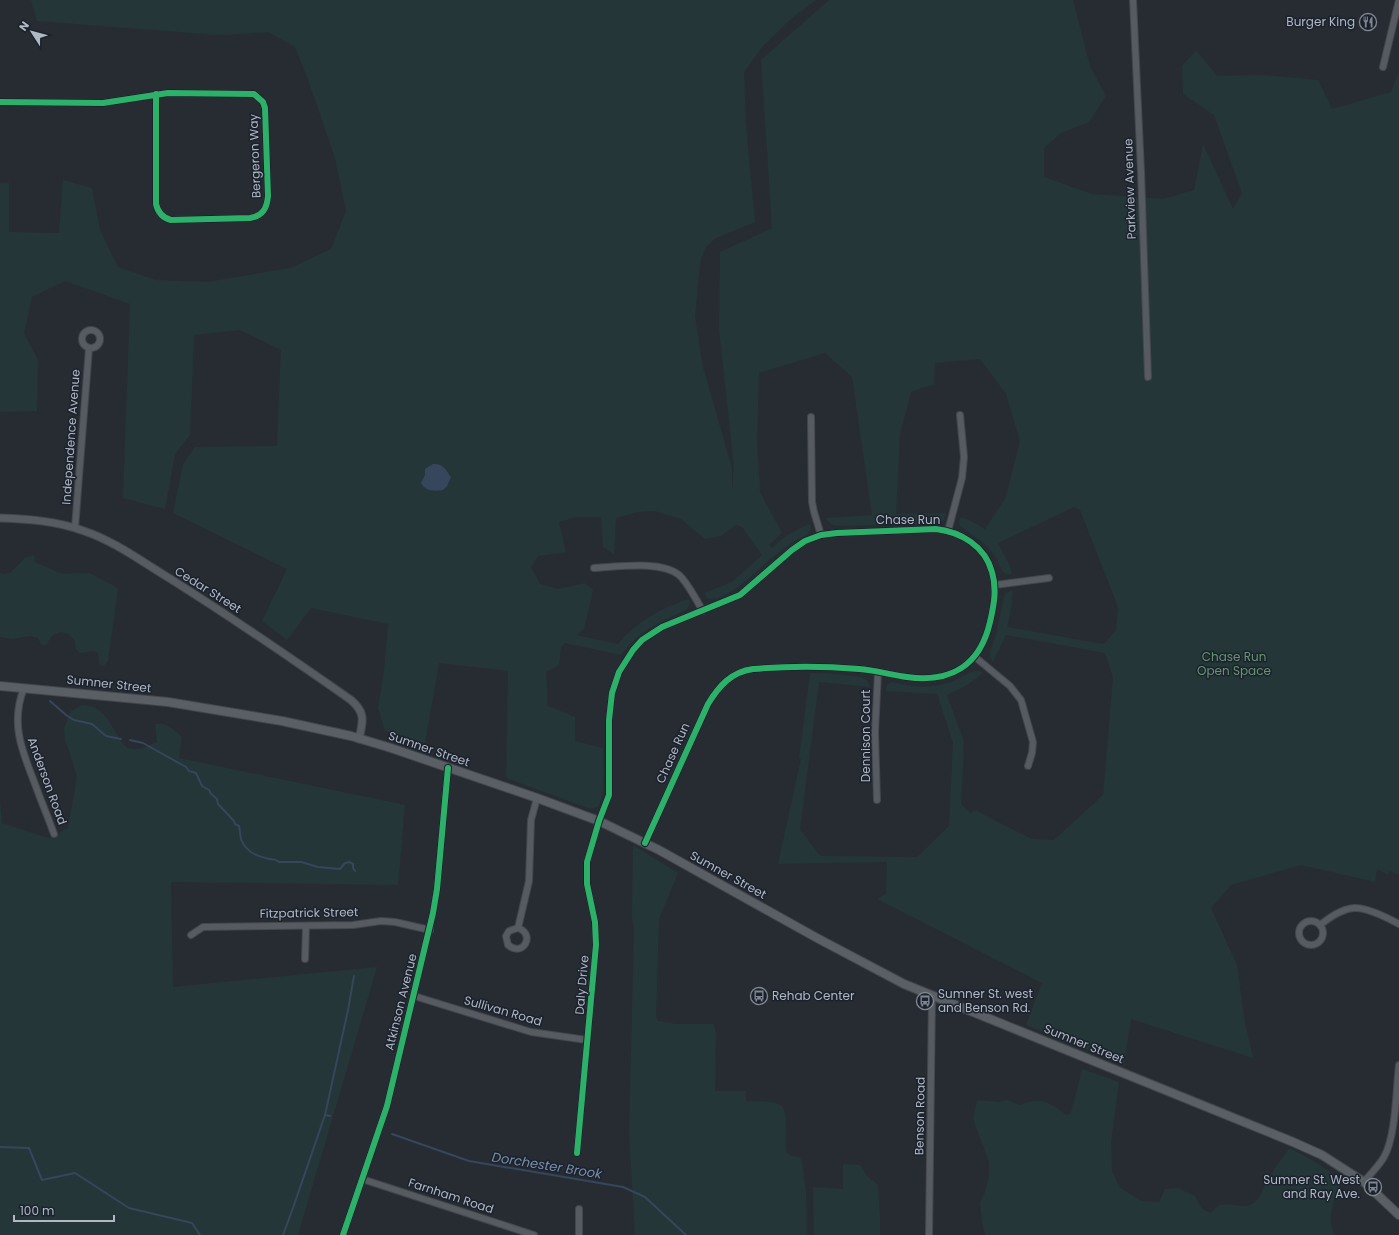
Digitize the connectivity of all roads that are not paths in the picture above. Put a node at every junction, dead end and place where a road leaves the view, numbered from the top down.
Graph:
1 (1133, 0) edge
2 (1399, 0) edge
3 (1383, 66) dead end
4 (156, 94) junction
5 (0, 102) edge
6 (88, 348) dead end
7 (1148, 377) dead end
8 (960, 415) dead end
9 (812, 417) dead end
10 (0, 518) edge
11 (75, 528) junction
12 (948, 531) junction
13 (821, 534) junction
14 (594, 568) dead end
15 (1049, 578) dead end
16 (995, 585) junction
17 (702, 611) junction
18 (974, 657) junction
19 (878, 672) junction
20 (0, 686) edge
21 (24, 688) junction
22 (359, 739) junction
23 (1028, 766) dead end
24 (448, 768) junction
25 (537, 798) junction
26 (877, 800) dead end
27 (599, 821) junction
28 (54, 834) dead end
29 (645, 843) junction
30 (1396, 923) edge
31 (1320, 925) junction
32 (306, 926) junction
33 (518, 928) dead end
34 (430, 930) junction
35 (191, 935) dead end
36 (305, 959) dead end
37 (414, 996) junction
38 (932, 996) junction
39 (588, 1040) junction
40 (1399, 1065) edge
41 (1396, 1124) edge
42 (577, 1153) dead end
43 (362, 1178) junction
44 (1364, 1182) junction
45 (579, 1209) dead end
46 (1399, 1215) edge
47 (343, 1235) edge
48 (534, 1235) edge
49 (579, 1235) edge
50 (929, 1235) edge

1 - 7 street, Parkview Avenue
2 - 3 street
4 - 4 street, Bergeron Way
4 - 5 street, Bergeron Way
6 - 11 street, Independence Avenue
8 - 12 street
9 - 13 street
10 - 11 street, Cedar Street
11 - 22 street, Cedar Street
12 - 13 street, Chase Run
12 - 16 street, Chase Run
13 - 17 street, Chase Run
14 - 17 street
15 - 16 street
16 - 18 street, Chase Run
17 - 27 street, Chase Run
18 - 19 street, Chase Run
18 - 23 street
19 - 26 street, Dennison Court
19 - 29 street, Chase Run
20 - 21 main road, Sumner Street
21 - 22 main road, Sumner Street
21 - 28 street, Anderson Road
22 - 24 main road, Sumner Street
24 - 25 main road, Sumner Street
24 - 34 street, Atkinson Avenue
25 - 27 main road, Sumner Street
25 - 33 street
27 - 29 main road, Sumner Street
27 - 39 street, Daly Drive
29 - 38 main road, Sumner Street
30 - 31 street
31 - 31 street
32 - 34 street, Fitzpatrick Street
32 - 35 street, Fitzpatrick Street
32 - 36 street
34 - 37 street, Atkinson Avenue
37 - 39 street, Sullivan Road
37 - 43 street, Atkinson Avenue
38 - 44 main road, Sumner Street
38 - 50 street, Benson Road
39 - 42 street, Daly Drive
40 - 41 street
41 - 44 street
43 - 47 street, Atkinson Avenue
43 - 48 street, Farnham Road
44 - 46 main road, Sumner Street
45 - 49 street

